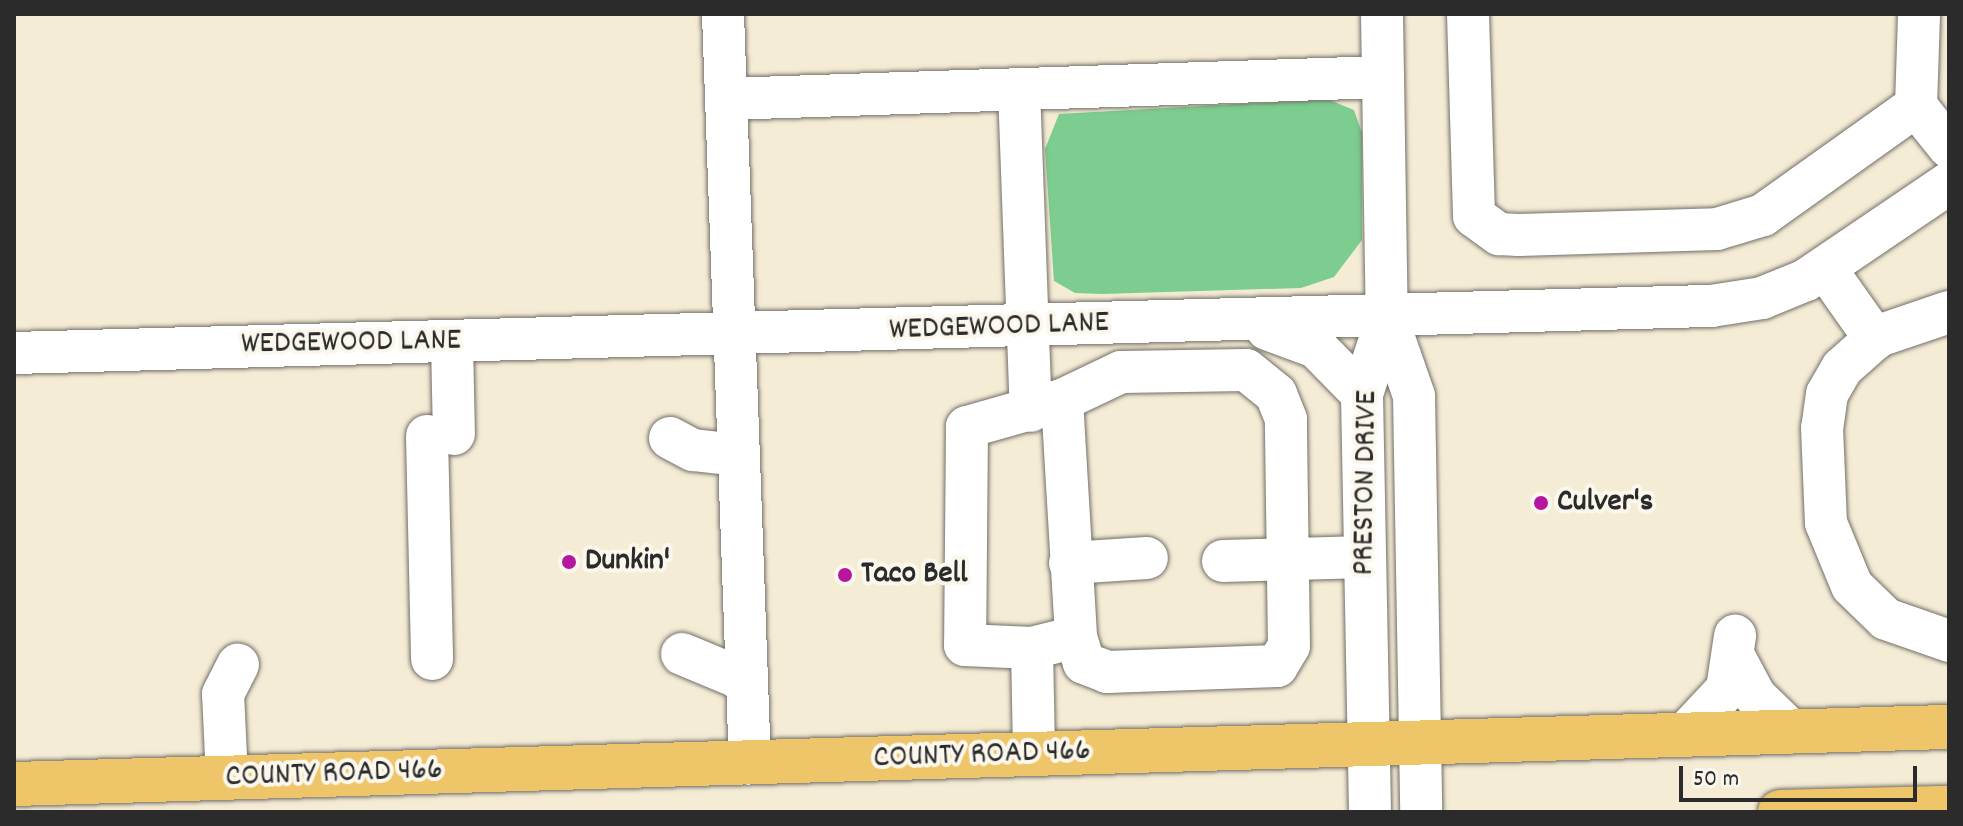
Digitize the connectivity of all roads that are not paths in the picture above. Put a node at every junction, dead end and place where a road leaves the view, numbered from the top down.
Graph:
1 (723, 14) edge
2 (1382, 14) edge
3 (1468, 14) edge
4 (1919, 14) edge
5 (1383, 77) junction
6 (1019, 89) junction
7 (726, 99) junction
8 (1916, 106) junction
9 (1949, 147) edge
10 (1949, 183) edge
11 (1825, 268) junction
12 (1949, 312) edge
13 (1387, 318) junction
14 (1227, 322) junction
15 (1028, 327) junction
16 (732, 335) junction
17 (1875, 339) junction
18 (452, 342) junction
19 (14, 353) edge
20 (1362, 394) junction
21 (1046, 406) junction
22 (670, 438) dead end
23 (737, 455) junction
24 (1365, 557) junction
25 (1147, 558) dead end
26 (1290, 559) junction
27 (1223, 561) dead end
28 (1070, 563) junction
29 (1076, 637) junction
30 (1949, 641) edge
31 (1032, 648) junction
32 (682, 654) dead end
33 (432, 659) dead end
34 (238, 665) dead end
35 (747, 681) junction
36 (1949, 727) edge
37 (1792, 732) junction
38 (1684, 735) junction
39 (1419, 741) junction
40 (1368, 742) junction
41 (1034, 754) junction
42 (750, 764) junction
43 (227, 778) junction
44 (14, 784) edge
45 (1949, 808) edge
46 (1370, 812) edge
47 (1421, 812) edge
48 (1780, 812) edge

1 - 7 street
2 - 5 street
3 - 8 street
4 - 8 street
5 - 6 street
5 - 13 street
6 - 7 street
6 - 15 street
7 - 16 street
8 - 9 street
10 - 11 street, WEDGEWOOD LANE
11 - 13 street, WEDGEWOOD LANE
11 - 17 street
12 - 17 street
13 - 14 street, WEDGEWOOD LANE
13 - 20 street, PRESTON DRIVE
13 - 39 street, PRESTON DRIVE
14 - 15 street, WEDGEWOOD LANE
14 - 20 street
15 - 16 street, WEDGEWOOD LANE
15 - 21 street
16 - 18 street, WEDGEWOOD LANE
16 - 23 street
17 - 30 street
18 - 19 street, WEDGEWOOD LANE
18 - 33 street
20 - 24 street, PRESTON DRIVE
21 - 26 street
21 - 28 street
21 - 31 street
22 - 23 street
23 - 35 street
24 - 26 street
24 - 40 street, PRESTON DRIVE
25 - 28 street
26 - 27 street
26 - 29 street
28 - 29 street
29 - 31 street
31 - 41 street
32 - 35 street
34 - 43 street
35 - 42 street
36 - 37 main road, COUNTY ROAD 466
37 - 38 main road, COUNTY ROAD 466
37 - 38 street
38 - 39 main road, COUNTY ROAD 466
39 - 40 main road, COUNTY ROAD 466
39 - 47 street, PRESTON DRIVE
40 - 41 main road, COUNTY ROAD 466
40 - 46 street, PRESTON DRIVE
41 - 42 main road, COUNTY ROAD 466
42 - 43 main road, COUNTY ROAD 466
43 - 44 main road, COUNTY ROAD 466
45 - 48 main road

